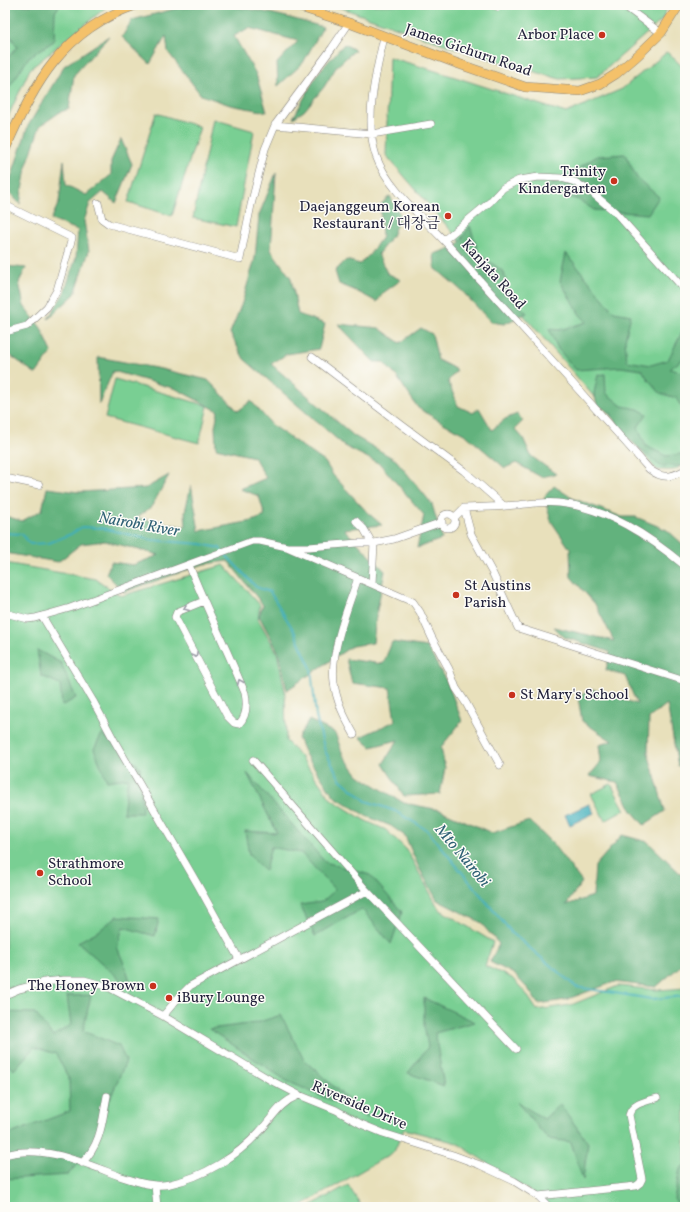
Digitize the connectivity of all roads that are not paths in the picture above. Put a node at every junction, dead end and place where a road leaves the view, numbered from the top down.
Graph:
1 (136, 5) edge
2 (294, 5) edge
3 (623, 5) edge
4 (679, 6) edge
5 (349, 23) junction
6 (661, 32) junction
7 (384, 37) junction
8 (431, 124) dead end
9 (275, 125) junction
10 (372, 134) junction
11 (5, 150) edge
12 (98, 203) dead end
13 (5, 206) edge
14 (444, 240) junction
15 (685, 290) edge
16 (5, 332) edge
17 (312, 357) dead end
18 (685, 470) edge
19 (5, 478) edge
20 (39, 485) dead end
21 (504, 506) junction
22 (464, 508) junction
23 (455, 517) junction
24 (356, 521) dead end
25 (442, 522) junction
26 (373, 543) junction
27 (287, 547) junction
28 (189, 565) junction
29 (685, 566) edge
30 (358, 578) junction
31 (372, 584) junction
32 (204, 601) junction
33 (5, 613) edge
34 (42, 616) junction
35 (685, 681) edge
36 (354, 734) dead end
37 (253, 760) dead end
38 (500, 765) dead end
39 (367, 891) junction
40 (239, 959) junction
41 (5, 995) edge
42 (164, 1016) junction
43 (516, 1049) dead end
44 (107, 1096) dead end
45 (299, 1096) junction
46 (657, 1098) dead end
47 (5, 1155) edge
48 (82, 1163) junction
49 (155, 1185) junction
50 (538, 1196) junction
51 (157, 1207) edge
52 (549, 1207) edge

1 - 11 main road
2 - 5 main road, James Gichuru Road
3 - 6 street
4 - 6 main road, James Gichuru Road
5 - 7 main road, James Gichuru Road
5 - 9 street
6 - 7 main road, James Gichuru Road
7 - 10 street, Kanjata Road
8 - 10 street
9 - 10 street
9 - 12 street
10 - 14 street, Kanjata Road
13 - 16 street
14 - 15 street
14 - 18 street, Kanjata Road
17 - 21 street
19 - 20 street
21 - 22 street
21 - 29 street
22 - 23 street
22 - 35 street
23 - 25 street
23 - 25 street
24 - 26 street
25 - 26 street
26 - 27 street
26 - 31 street
27 - 28 street
27 - 30 street
28 - 32 street
28 - 34 street
30 - 31 street
30 - 36 street
31 - 38 street
32 -> 32 street
33 - 34 street
34 - 40 street
37 - 39 street
39 - 40 street
39 - 43 street
40 - 42 street
41 - 42 street, Riverside Drive
42 - 45 street, Riverside Drive
44 - 48 street
45 - 49 street
45 - 50 street, Riverside Drive
46 - 50 street
47 - 48 street
48 - 49 street
49 - 51 street
50 - 52 street, Riverside Drive

